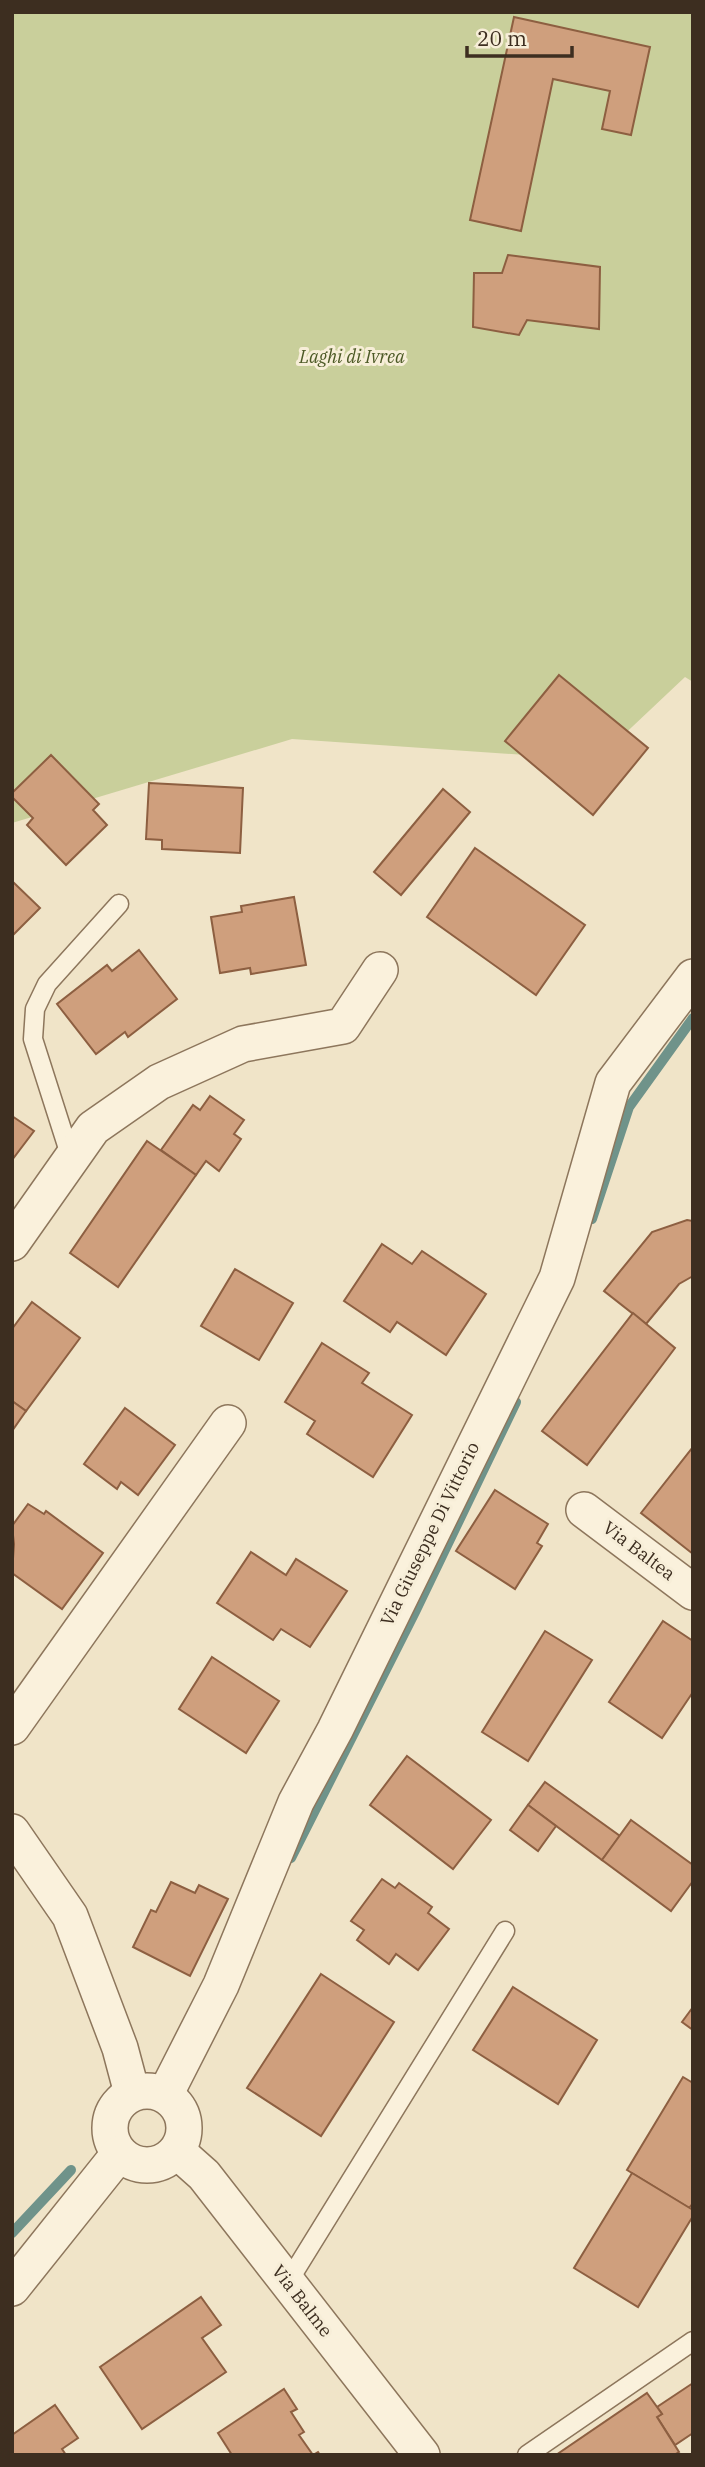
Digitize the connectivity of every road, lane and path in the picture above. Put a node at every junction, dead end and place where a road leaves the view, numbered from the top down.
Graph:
1 (119, 904) dead end
2 (380, 970) dead end
3 (693, 977) edge
4 (71, 1158) junction
5 (12, 1243) edge
6 (228, 1423) dead end
7 (584, 1510) dead end
8 (693, 1592) edge
9 (12, 1727) edge
10 (12, 1832) edge
11 (505, 1931) dead end
12 (148, 2094) junction
13 (177, 2151) junction
14 (119, 2154) junction
15 (288, 2282) junction
16 (12, 2288) edge
17 (693, 2341) edge
18 (422, 2455) edge
19 (527, 2455) edge

1 - 4 lane
2 - 4 street
3 - 12 street, Via Giuseppe Di Vittorio
4 - 5 street
6 - 9 street
7 - 8 street, Via Baltea
10 - 12 street
11 - 15 lane
12 - 13 street
12 - 14 street
13 - 14 street
13 - 15 street, Via Balme
14 - 16 street
15 - 18 street, Via Balme
17 - 19 lane

